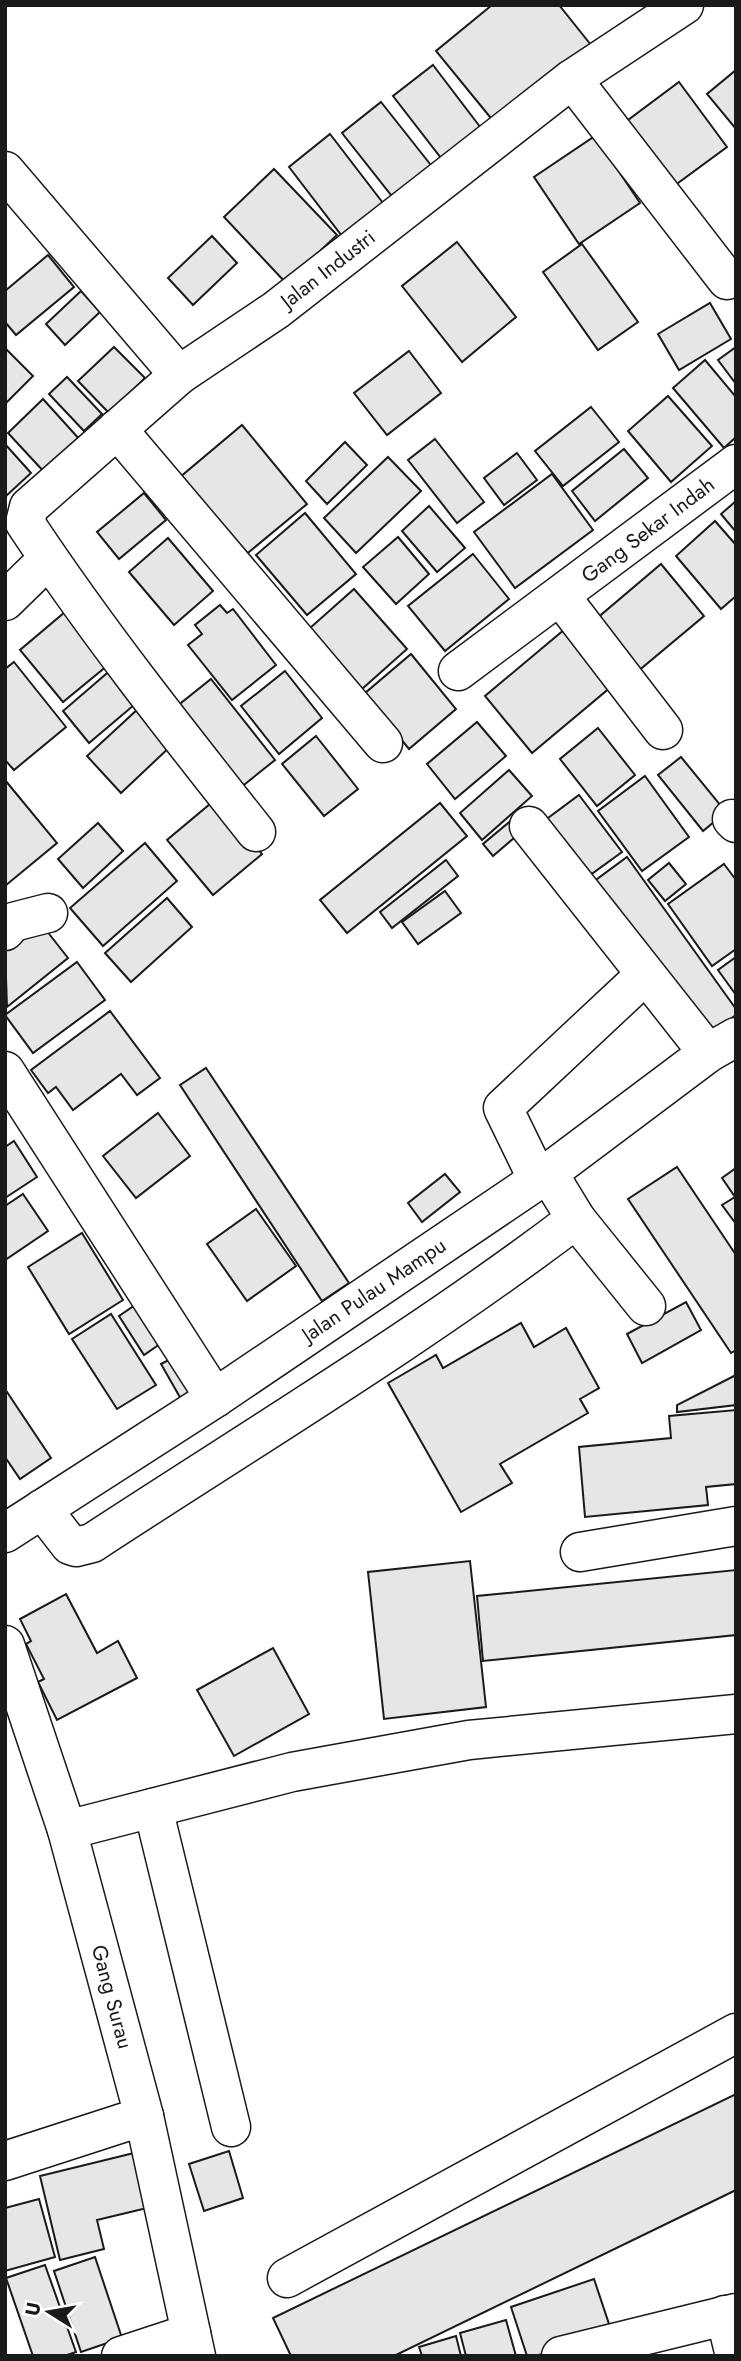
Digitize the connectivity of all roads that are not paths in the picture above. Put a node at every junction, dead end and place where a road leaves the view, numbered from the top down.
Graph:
1 (684, 5) edge
2 (572, 79) junction
3 (5, 171) edge
4 (727, 281) dead end
5 (179, 375) junction
6 (117, 429) junction
7 (736, 464) edge
8 (48, 559) junction
9 (561, 597) junction
10 (5, 601) edge
11 (458, 671) dead end
12 (663, 730) dead end
13 (383, 743) dead end
14 (529, 826) dead end
15 (256, 832) dead end
16 (645, 975) junction
17 (722, 1045) edge
18 (5, 1070) edge
19 (543, 1177) junction
20 (576, 1219) junction
21 (646, 1306) dead end
22 (346, 1309) junction
23 (378, 1356) junction
24 (215, 1398) junction
25 (42, 1509) junction
26 (736, 1527) edge
27 (5, 1533) edge
28 (580, 1552) dead end
29 (5, 1646) edge
30 (736, 1714) edge
31 (153, 1808) junction
32 (67, 1830) junction
33 (736, 2033) edge
34 (144, 2116) junction
35 (231, 2127) dead end
36 (5, 2161) edge
37 (287, 2278) dead end
38 (730, 2314) edge
39 (194, 2344) edge
40 (569, 2355) edge
41 (121, 2356) edge
42 (735, 2356) edge

1 - 2 street, Jalan Industri
2 - 4 street
2 - 5 street, Jalan Industri
3 - 5 street
5 - 6 street, Jalan Industri
6 - 8 street, Jalan Industri
6 - 13 street
7 - 9 street, Gang Sekar Indah
8 - 10 street
8 - 15 street, Jalan Industri
9 - 11 street, Gang Sekar Indah
9 - 12 street
14 - 16 street
16 - 17 street
16 - 19 street
17 - 19 street, Jalan Pulau Mampu
18 - 24 street
19 - 20 street
19 - 22 street, Jalan Pulau Mampu
20 - 21 street
20 - 23 street
22 - 23 street
22 - 24 street, Jalan Pulau Mampu
23 - 25 street
24 - 25 street, Jalan Pulau Mampu
25 - 27 street, Jalan Pulau Mampu
26 - 28 street
29 - 32 street, Gang Surau
30 - 31 street
31 - 32 street
31 - 35 street
32 - 34 street, Gang Surau
33 - 37 street
34 - 36 street
34 - 39 street, Gang Surau
38 - 40 street
38 - 42 street
39 - 41 street

